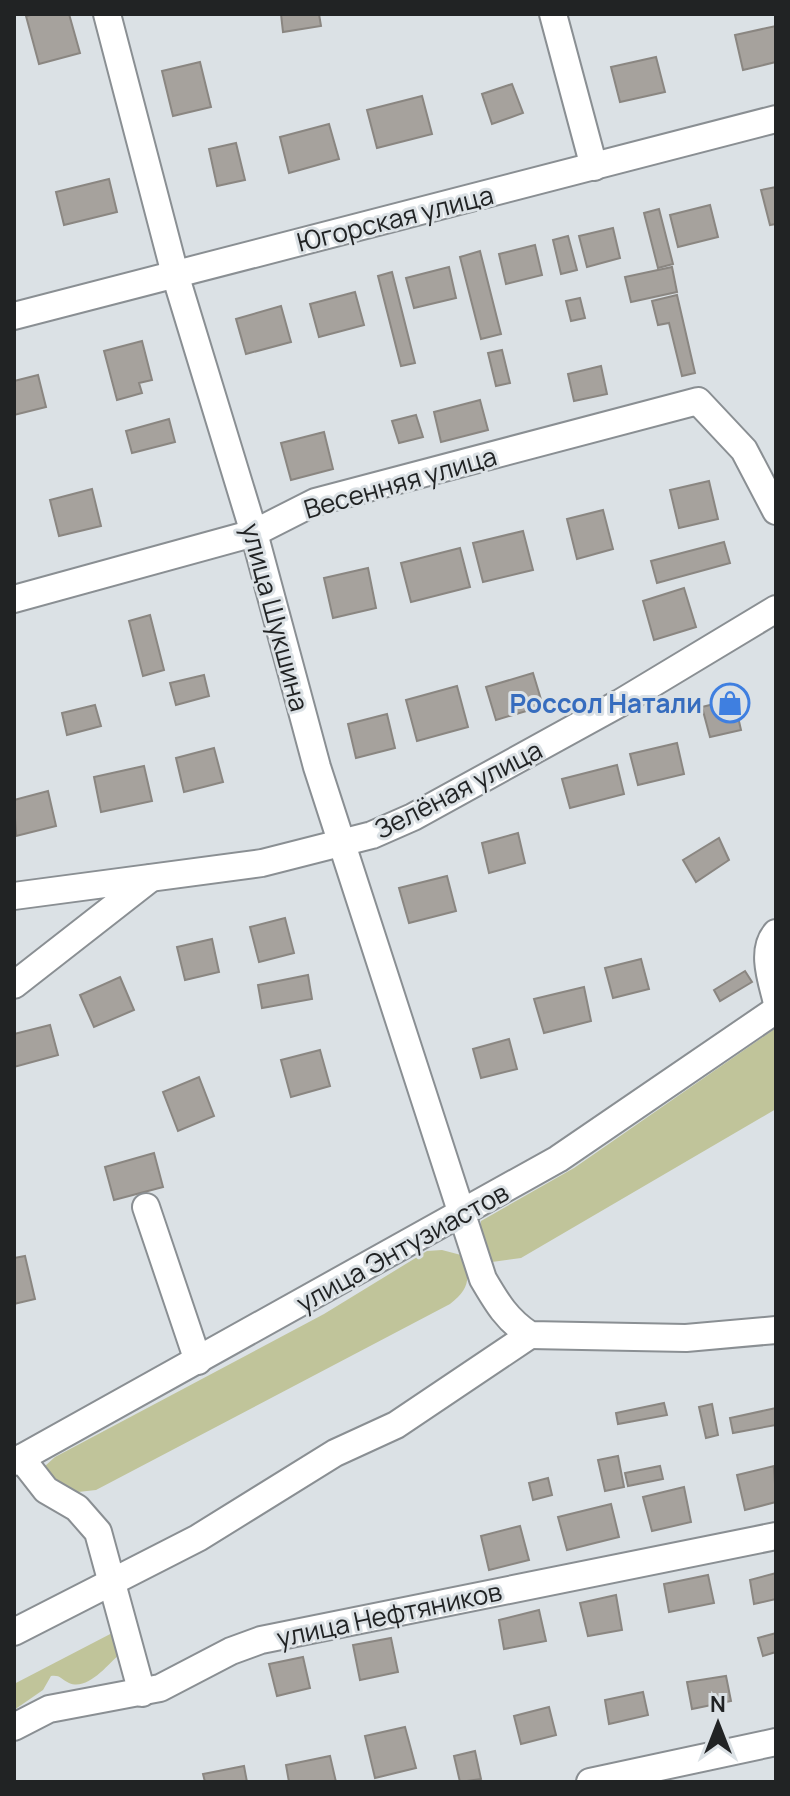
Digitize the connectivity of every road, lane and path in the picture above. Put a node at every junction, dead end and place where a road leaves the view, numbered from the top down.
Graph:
1 (107, 14) edge
2 (553, 14) edge
3 (776, 119) edge
4 (594, 167) junction
5 (175, 274) junction
6 (14, 316) edge
7 (776, 511) edge
8 (254, 533) junction
9 (14, 599) edge
10 (776, 609) edge
11 (342, 845) junction
12 (151, 878) junction
13 (14, 896) edge
14 (776, 933) edge
15 (14, 985) edge
16 (776, 999) edge
17 (776, 1010) edge
18 (146, 1207) dead end
19 (460, 1215) junction
20 (776, 1330) edge
21 (530, 1335) junction
22 (198, 1361) junction
23 (18, 1460) edge
24 (776, 1536) edge
25 (112, 1580) junction
26 (14, 1632) edge
27 (142, 1693) junction
28 (14, 1727) edge
29 (776, 1742) edge
30 (642, 1776) edge
31 (590, 1782) edge

1 - 5 street, улица Шукшина
2 - 4 street
3 - 4 street, Югорская улица
4 - 5 street, Югорская улица
5 - 6 street, Югорская улица
5 - 8 street, улица Шукшина
7 - 8 street, Весенняя улица
8 - 9 street, Весенняя улица
8 - 11 street, улица Шукшина
10 - 11 street, Зелёная улица
11 - 12 street, Зелёная улица
11 - 19 street, улица Шукшина
12 - 13 street, Зелёная улица
12 - 15 street
14 - 16 street
17 - 19 street, улица Энтузиастов
18 - 22 street
19 - 21 street, улица Шукшина
19 - 22 street, улица Энтузиастов
20 - 21 street
21 - 25 street
22 - 23 street, улица Энтузиастов
23 - 25 street
24 - 27 street, улица Нефтяников
25 - 26 street
25 - 27 street
27 - 28 street, улица Нефтяников
29 - 30 street
30 - 31 street

